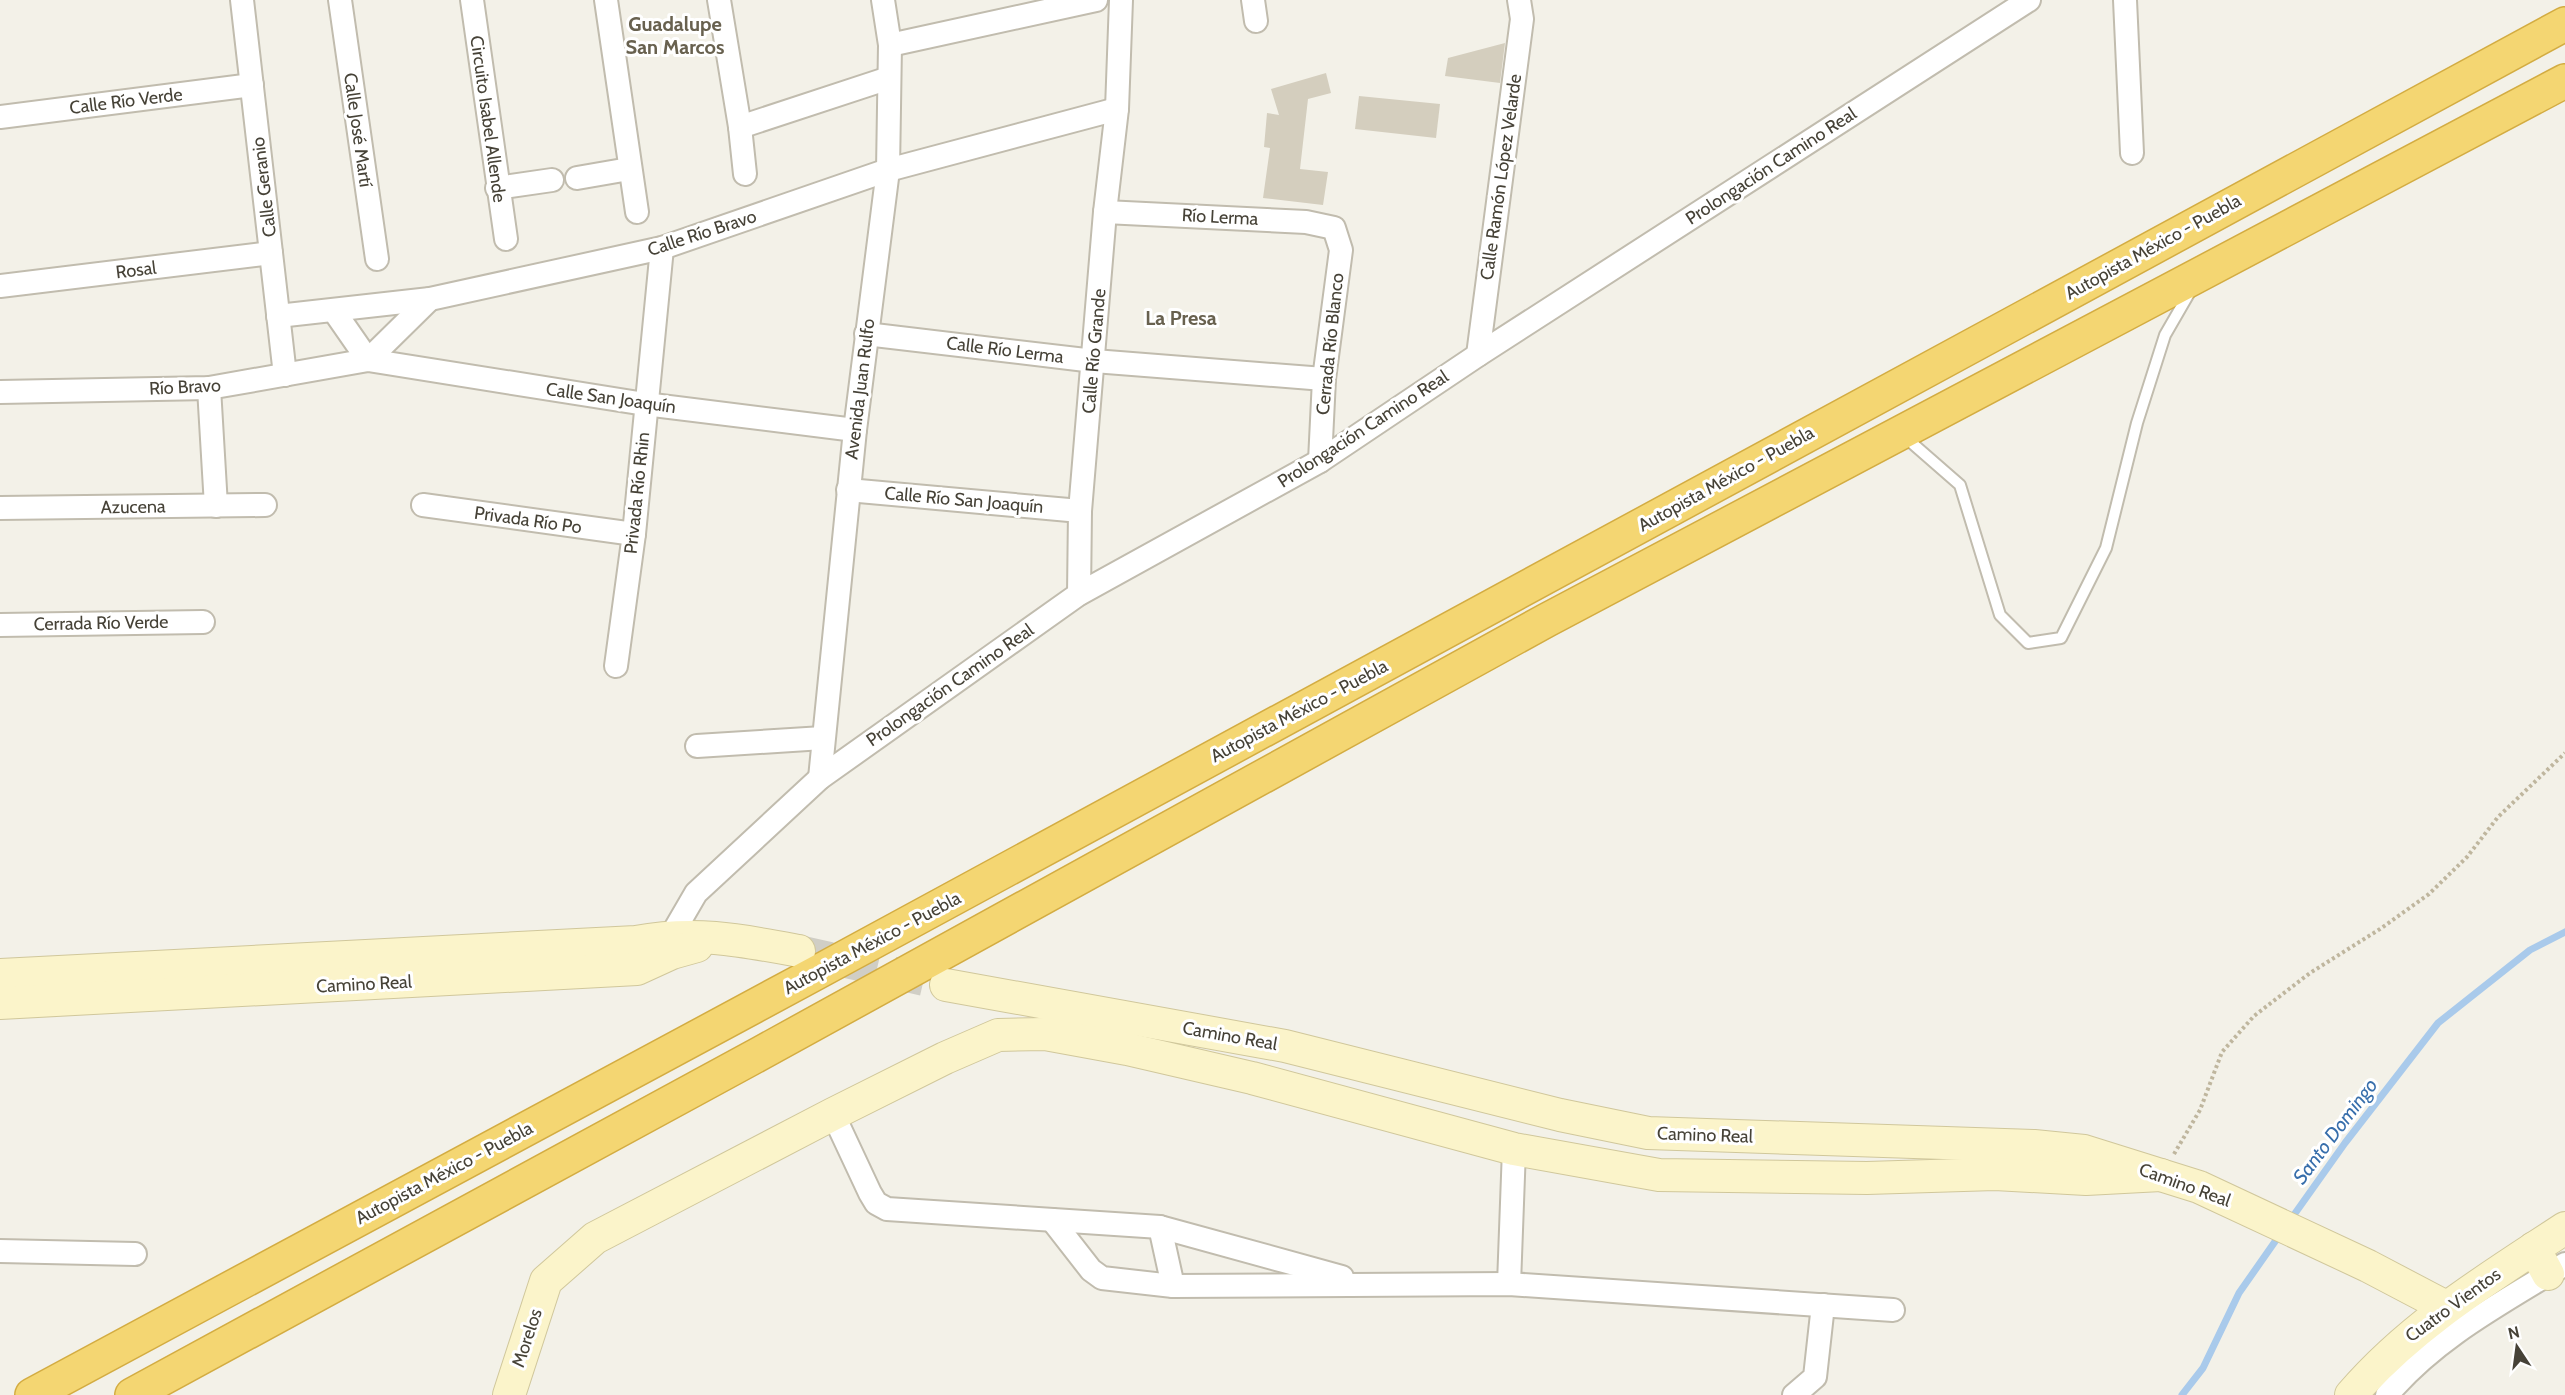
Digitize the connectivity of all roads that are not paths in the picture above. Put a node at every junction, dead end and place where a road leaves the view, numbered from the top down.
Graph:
1 (242, 0) edge
2 (340, 0) edge
3 (471, 0) edge
4 (606, 0) edge
5 (719, 0) edge
6 (883, 0) edge
7 (1096, 0) edge
8 (1121, 0) edge
9 (1518, 0) edge
10 (2029, 0) edge
11 (2125, 0) edge
12 (2565, 24) edge
13 (890, 45) junction
14 (889, 78) junction
15 (2565, 81) edge
16 (252, 85) junction
17 (1117, 109) junction
18 (0, 117) edge
19 (740, 127) junction
20 (2132, 153) dead end
21 (629, 169) junction
22 (888, 170) junction
23 (745, 174) dead end
24 (577, 178) dead end
25 (552, 180) dead end
26 (497, 188) junction
27 (637, 212) dead end
28 (1105, 212) junction
29 (1334, 228) joint
30 (506, 239) dead end
31 (662, 248) junction
32 (271, 253) junction
33 (377, 259) dead end
34 (2201, 273) junction
35 (0, 286) edge
36 (430, 299) junction
37 (334, 311) junction
38 (278, 316) junction
39 (866, 334) junction
40 (1478, 355) junction
41 (368, 360) junction
42 (1094, 361) junction
43 (285, 375) junction
44 (1324, 379) junction
45 (209, 388) junction
46 (0, 392) edge
47 (645, 404) junction
48 (855, 430) junction
49 (1900, 432) junction
50 (1320, 461) junction
51 (848, 489) junction
52 (216, 506) junction
53 (265, 506) dead end
54 (423, 506) dead end
55 (0, 508) edge
56 (1080, 512) junction
57 (633, 534) junction
58 (1078, 594) junction
59 (203, 622) dead end
60 (0, 625) edge
61 (616, 666) dead end
62 (823, 738) junction
63 (697, 746) dead end
64 (820, 778) junction
65 (671, 944) junction
66 (799, 951) tunnel mouth
67 (0, 975) edge
68 (255, 975) junction
69 (946, 985) tunnel mouth
70 (0, 1003) edge
71 (833, 1114) junction
72 (1514, 1149) junction
73 (2161, 1175) junction
74 (1052, 1220) junction
75 (1160, 1227) junction
76 (2565, 1228) edge
77 (0, 1251) edge
78 (135, 1254) dead end
79 (2549, 1262) edge
80 (1509, 1284) junction
81 (1369, 1285) junction
82 (1173, 1287) junction
83 (1823, 1305) junction
84 (2445, 1307) junction
85 (1893, 1310) dead end
86 (32, 1395) edge
87 (132, 1395) edge
88 (509, 1395) edge
89 (1794, 1395) edge
90 (2351, 1395) edge
91 (2387, 1395) edge

1 - 16 street, Calle Geranio
2 - 33 street, Calle José Martí
3 - 26 street, Circuito Isabel Allende
4 - 21 street
5 - 19 street
6 - 13 street, Avenida Juan Rulfo
7 - 13 street
8 - 17 street, Calle Río Grande
9 - 40 street, Calle Ramón López Velarde
10 - 40 street, Prolongación Camino Real
11 - 20 street
12 - 86 highway, Autopista México - Puebla
13 - 14 street, Avenida Juan Rulfo
14 - 19 street
14 - 22 street, Avenida Juan Rulfo
15 - 34 highway
16 - 18 street, Calle Río Verde
16 - 32 street, Calle Geranio
17 - 22 street, Calle Río Bravo
17 - 28 street, Calle Río Grande
19 - 23 street
21 - 24 street
21 - 27 street
22 - 31 street, Calle Río Bravo
22 - 39 street, Avenida Juan Rulfo
25 - 26 street
26 - 30 street, Circuito Isabel Allende
28 - 29 street, Río Lerma
28 - 42 street, Calle Río Grande
29 - 44 street, Cerrada Río Blanco
31 - 36 street, Calle Río Bravo
31 - 47 street, Privada Río Rhin
32 - 35 street, Rosal
32 - 38 street, Calle Geranio
34 - 49 highway
34 - 49 lane
36 - 37 street, Calle Río Bravo
36 - 41 street
37 - 38 street, Calle Río Bravo
37 - 41 street
38 - 43 street, Calle Geranio
39 - 42 street, Calle Río Lerma
39 - 48 street, Avenida Juan Rulfo
40 - 50 street, Prolongación Camino Real
41 - 43 street, Río Bravo
41 - 47 street, Calle San Joaquín
42 - 44 street, Calle Río Lerma
42 - 56 street, Calle Río Grande
43 - 45 street, Río Bravo
44 - 50 street, Cerrada Río Blanco
45 - 46 street, Río Bravo
45 - 52 street
47 - 48 street, Calle San Joaquín
47 - 57 street, Privada Río Rhin
48 - 51 street, Avenida Juan Rulfo
49 - 87 highway
50 - 58 street, Prolongación Camino Real
51 - 56 street, Calle Río San Joaquín
51 - 62 street, Avenida Juan Rulfo
52 - 53 street, Azucena
52 - 55 street, Azucena
54 - 57 street, Privada Río Po
56 - 58 street, Calle Río Grande
57 - 61 street, Privada Río Rhin
58 - 64 street, Prolongación Camino Real
59 - 60 street, Cerrada Río Verde
62 - 63 street
62 - 64 street, Avenida Juan Rulfo
64 - 65 street, Prolongación Camino Real
65 - 66 street, Camino Real
65 - 68 street, Camino Real
67 - 68 street, Camino Real
68 - 70 street, Camino Real
69 - 73 street, Camino Real
71 - 72 street
71 - 74 street
71 - 88 street, Morelos
72 - 73 street
72 - 80 street
73 - 84 street, Camino Real
74 - 75 street
74 - 82 street
75 - 81 street
75 - 82 street
76 - 79 street, Cuatro Vientos
77 - 78 street
79 - 84 street, Cuatro Vientos
79 - 91 street, Cuatro Vientos
80 - 81 street
80 - 83 street
81 - 82 street
83 - 85 street
83 - 89 street
84 - 90 street, Cuatro Vientos

